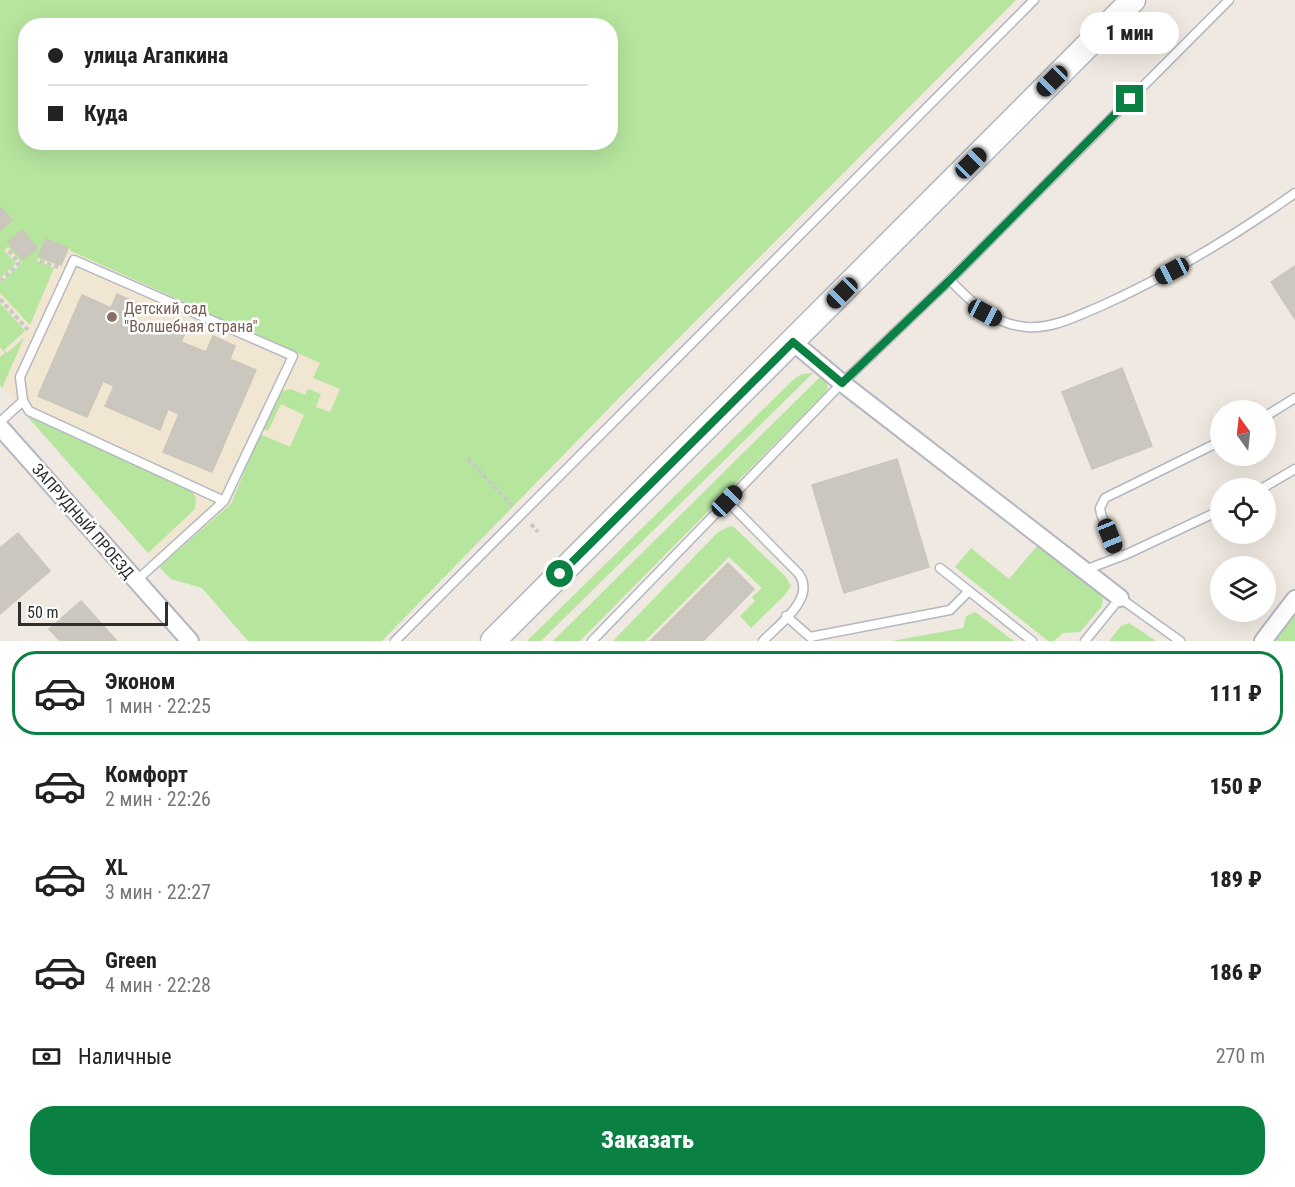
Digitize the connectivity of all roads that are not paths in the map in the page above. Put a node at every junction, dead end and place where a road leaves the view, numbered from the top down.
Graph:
1 (1034, 0) edge
2 (1133, 0) edge
3 (1229, 0) edge
4 (1295, 193) edge
5 (950, 280) junction
6 (793, 342) junction
7 (842, 383) junction
8 (1295, 398) edge
9 (23, 401) junction
10 (1276, 410) edge
11 (0, 422) edge
12 (0, 427) edge
13 (1210, 446) edge
14 (1295, 469) edge
15 (1276, 480) edge
16 (224, 501) junction
17 (727, 501) junction
18 (1210, 515) edge
19 (1119, 557) junction
20 (940, 568) dead end
21 (1084, 571) junction
22 (135, 581) junction
23 (969, 591) junction
24 (1120, 598) junction
25 (1295, 599) edge
26 (786, 616) junction
27 (190, 641) edge
28 (395, 641) edge
29 (493, 641) edge
30 (592, 641) edge
31 (763, 641) edge
32 (1032, 641) edge
33 (1085, 641) edge
34 (1180, 641) edge
35 (1263, 641) edge

1 - 28 lane
2 - 6 main road
3 - 5 lane
4 - 5 lane
5 - 7 lane
6 - 7 street
6 - 29 main road
7 - 17 lane
7 - 21 street
8 - 10 lane
9 - 11 lane
9 - 16 lane
9 - 16 lane
12 - 22 street, ЗАПРУДНЫЙ ПРОЕЗД
13 - 19 lane
14 - 15 lane
16 - 22 lane
17 - 26 lane
17 - 30 lane
18 - 19 lane
19 - 21 lane
20 - 23 lane
21 - 24 street
22 - 27 street, ЗАПРУДНЫЙ ПРОЕЗД
23 - 26 lane
23 - 32 lane
24 - 33 lane
24 - 34 lane
25 - 35 street
26 - 31 lane

